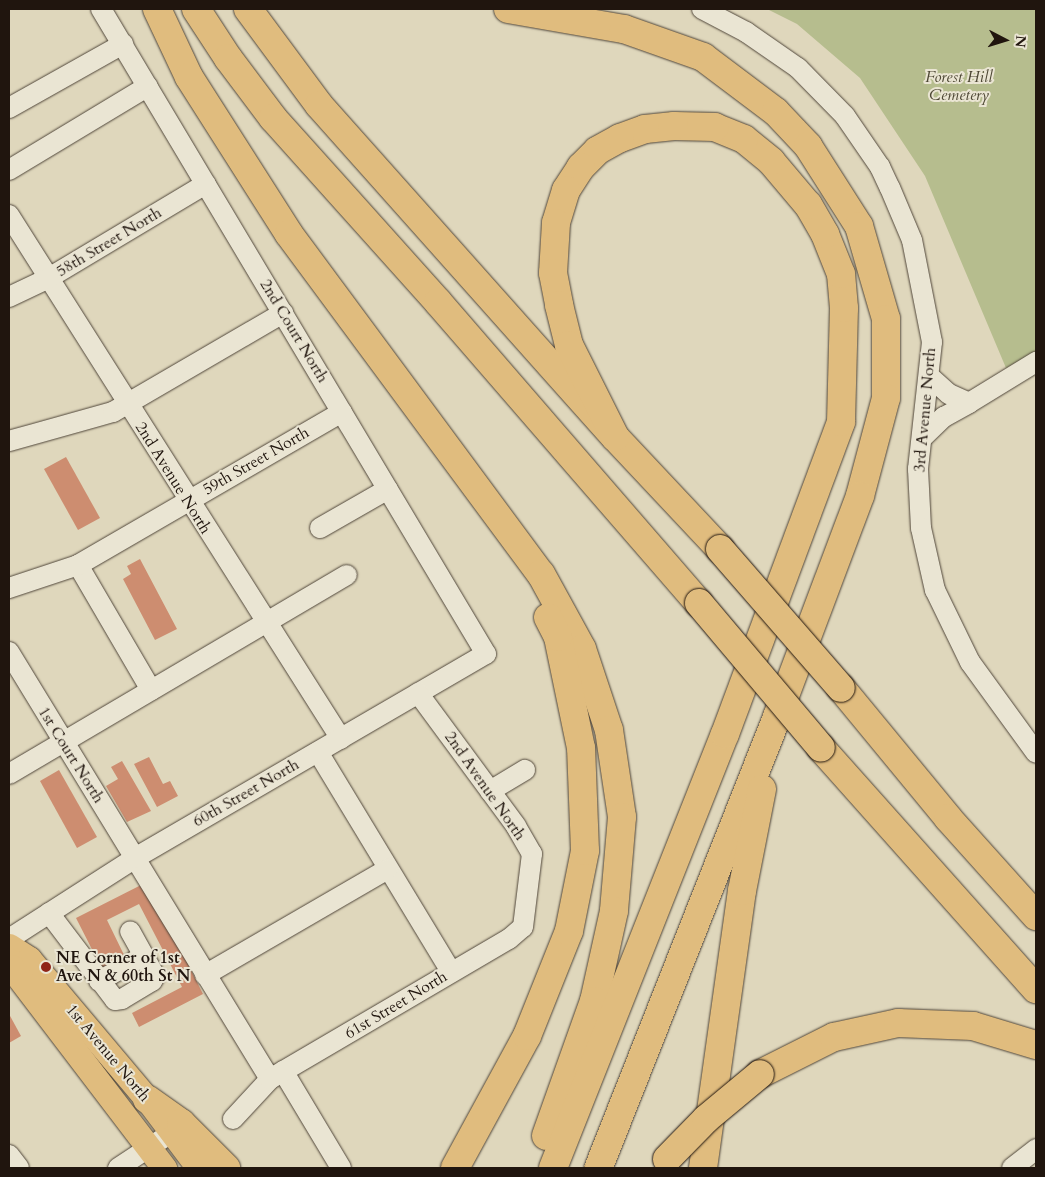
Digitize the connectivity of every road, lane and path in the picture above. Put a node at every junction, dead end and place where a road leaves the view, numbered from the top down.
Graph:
1 (101, 9) edge
2 (157, 9) edge
3 (196, 9) edge
4 (248, 9) edge
5 (508, 9) edge
6 (702, 9) edge
7 (123, 44) junction
8 (148, 86) junction
9 (9, 108) edge
10 (9, 170) edge
11 (206, 184) junction
12 (9, 215) edge
13 (47, 279) junction
14 (9, 297) edge
15 (283, 313) junction
16 (1036, 362) edge
17 (930, 377) junction
18 (969, 403) junction
19 (126, 405) junction
20 (342, 412) junction
21 (924, 436) junction
22 (11, 437) edge
23 (615, 437) junction
24 (388, 489) junction
25 (188, 501) junction
26 (503, 523) junction
27 (320, 528) dead end
28 (78, 565) junction
29 (347, 575) dead end
30 (9, 588) edge
31 (264, 624) junction
32 (9, 652) edge
33 (486, 654) joint
34 (151, 690) junction
35 (418, 693) junction
36 (777, 718) junction
37 (341, 740) junction
38 (62, 742) junction
39 (318, 752) junction
40 (1036, 752) edge
41 (525, 770) dead end
42 (9, 774) edge
43 (490, 791) junction
44 (136, 858) junction
45 (388, 869) junction
46 (49, 913) junction
47 (1036, 916) edge
48 (130, 931) dead end
49 (9, 939) edge
50 (509, 939) joint
51 (9, 946) edge
52 (144, 956) junction
53 (9, 961) edge
54 (451, 972) junction
55 (205, 975) junction
56 (99, 981) junction
57 (1036, 989) edge
58 (1036, 1046) edge
59 (276, 1075) junction
60 (147, 1099) junction
61 (233, 1119) dead end
62 (172, 1133) junction
63 (473, 1136) junction
64 (1036, 1149) edge
65 (9, 1155) edge
66 (157, 1159) edge
67 (664, 1164) edge
68 (19, 1168) edge
69 (118, 1168) edge
70 (199, 1168) edge
71 (226, 1168) edge
72 (341, 1168) edge
73 (454, 1168) edge
74 (465, 1168) edge
75 (534, 1168) edge
76 (553, 1168) edge
77 (598, 1168) edge
78 (703, 1168) edge
79 (1012, 1168) edge

1 - 7 street, 2nd Court North
2 - 26 highway
3 - 57 highway, bridge
4 - 23 highway
5 - 36 highway
6 - 17 street, 3rd Avenue North
7 - 8 street, 2nd Court North
7 - 9 street
8 - 10 street
8 - 11 street, 2nd Court North
11 - 13 street, 58th Street North
11 - 15 street, 2nd Court North
12 - 13 street, 2nd Avenue North
13 - 14 street, 58th Street North
13 - 19 street, 2nd Avenue North
15 - 19 street
15 - 20 street, 2nd Court North
16 - 18 street
17 - 18 street
17 - 21 street, 3rd Avenue North
18 - 21 street
19 - 22 street
19 - 25 street, 2nd Avenue North
20 - 24 street, 2nd Court North
20 - 25 street, 59th Street North
21 - 40 street, 3rd Avenue North
23 - 47 highway, bridge
23 - 76 highway
24 - 27 street
24 - 33 street, 2nd Court North
25 - 28 street, 59th Street North
25 - 31 street, 2nd Avenue North
26 - 63 highway
26 - 75 highway
28 - 30 street, 59th Street North
28 - 34 street
29 - 31 street
31 - 34 street
31 - 37 street, 2nd Avenue North
32 - 38 street, 1st Court North
33 - 35 street, 60th Street North
34 - 38 street
35 - 37 street, 60th Street North
35 - 43 street, 2nd Avenue North
36 - 77 highway
36 - 78 highway
37 - 39 street, 60th Street North
38 - 42 street
38 - 44 street, 1st Court North
39 - 44 street, 60th Street North
39 - 45 street
41 - 43 street
43 - 50 street, 2nd Avenue North
44 - 46 street, 60th Street North
44 - 55 street, 1st Court North
45 - 54 street
45 - 55 street
46 - 49 street, 60th Street North
46 - 56 street
48 - 52 street
50 - 54 street, 61st Street North
51 - 60 main road, 1st Avenue North
52 - 56 street
52 - 56 street
53 - 66 main road, 1st Avenue North
54 - 59 street, 61st Street North
55 - 59 street, 1st Court North
58 - 67 highway, bridge
59 - 61 street, 61st Street North
59 - 72 street, 1st Court North
60 - 62 main road, 1st Avenue North
60 - 71 highway
62 - 66 street
62 - 70 main road, 1st Avenue North
63 - 73 highway
63 - 74 highway
64 - 79 street
65 - 68 street
66 - 69 street

